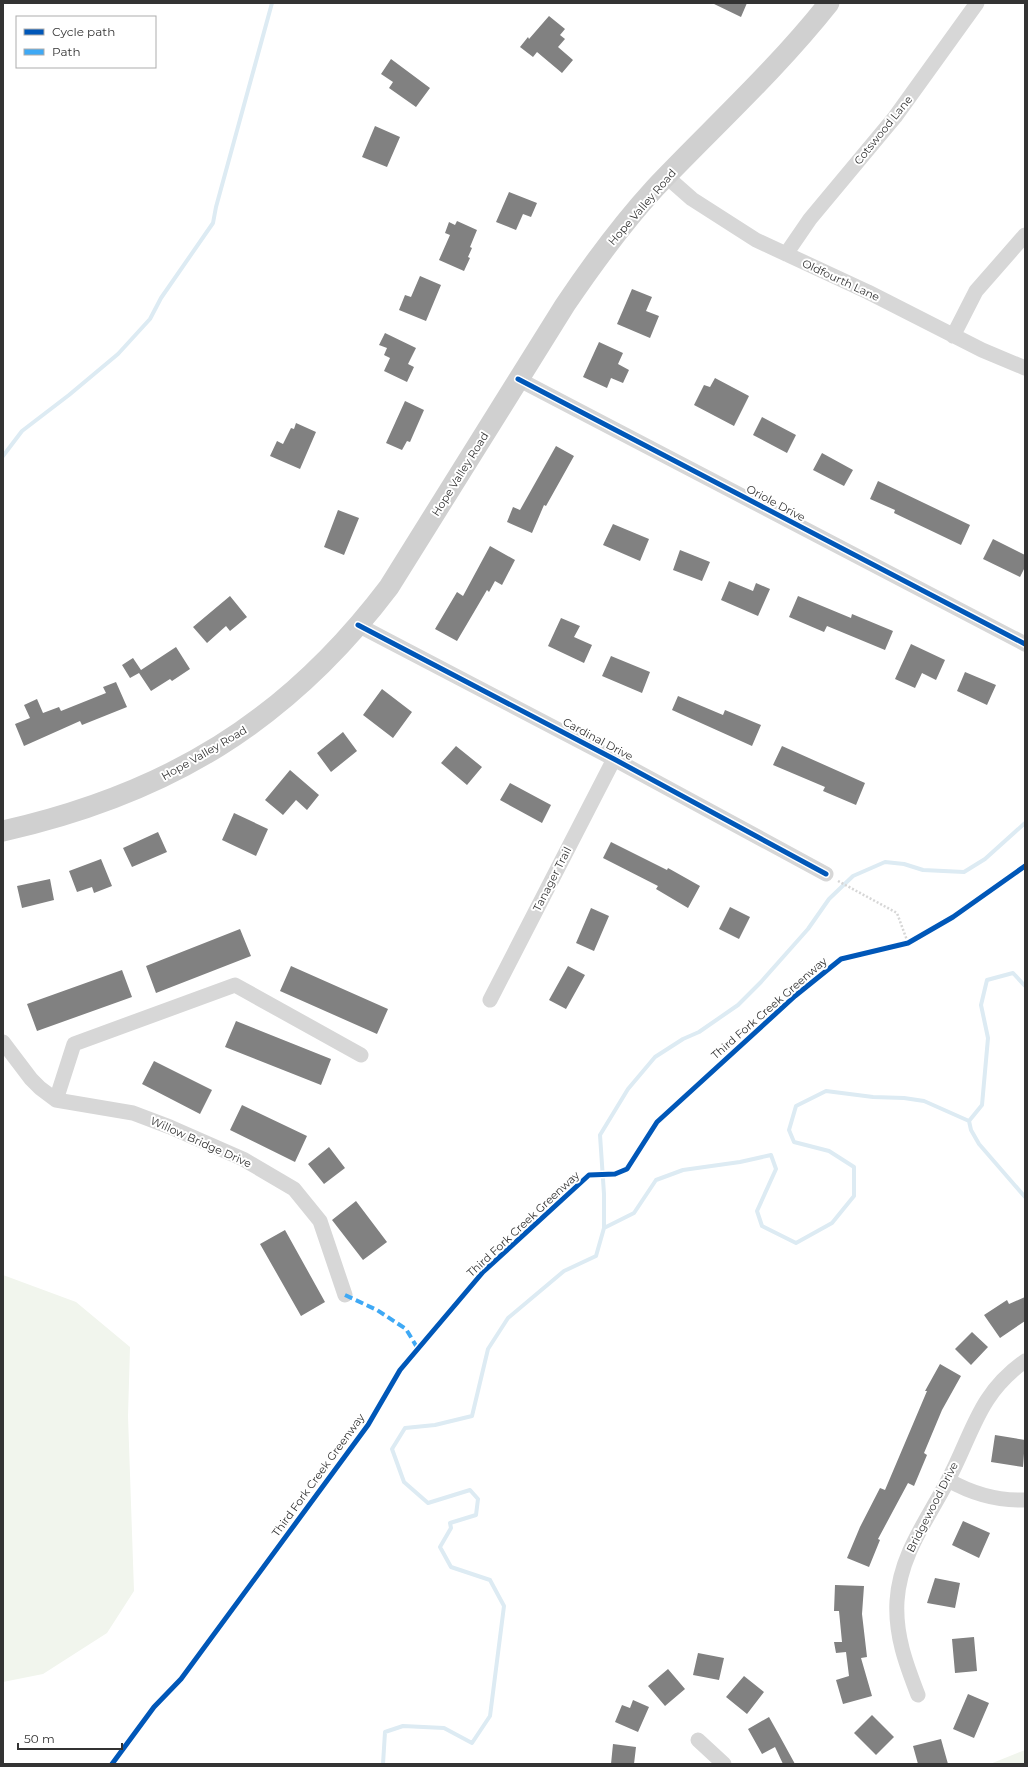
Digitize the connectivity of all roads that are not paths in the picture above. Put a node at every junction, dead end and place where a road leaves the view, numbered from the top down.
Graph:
1 (829, 3) edge
2 (977, 3) edge
3 (667, 177) junction
4 (1025, 235) edge
5 (786, 254) junction
6 (953, 336) junction
7 (1025, 368) edge
8 (518, 379) junction
9 (358, 626) junction
10 (1025, 644) edge
11 (614, 758) junction
12 (3, 831) edge
13 (826, 874) dead end
14 (490, 1000) dead end
15 (4, 1044) edge
16 (361, 1055) dead end
17 (56, 1100) junction
18 (345, 1295) dead end
19 (1025, 1361) edge
20 (948, 1480) junction
21 (1025, 1500) edge
22 (918, 1695) dead end
23 (698, 1740) dead end
24 (724, 1764) edge

1 - 3 main road, Hope Valley Road
2 - 5 street, Cotswood Lane
3 - 5 street, Oldfourth Lane
3 - 8 main road, Hope Valley Road
4 - 6 street
5 - 6 street, Oldfourth Lane
6 - 7 street, Oldfourth Lane
8 - 9 main road, Hope Valley Road
8 - 10 street, Oriole Drive
9 - 11 street, Cardinal Drive
9 - 12 main road, Hope Valley Road
11 - 13 street, Cardinal Drive
11 - 14 street, Tanager Trail
15 - 17 street, Willow Bridge Drive
16 - 17 street
17 - 18 street, Willow Bridge Drive
19 - 20 street, Bridgewood Drive
20 - 21 street
20 - 22 street, Bridgewood Drive
23 - 24 street

